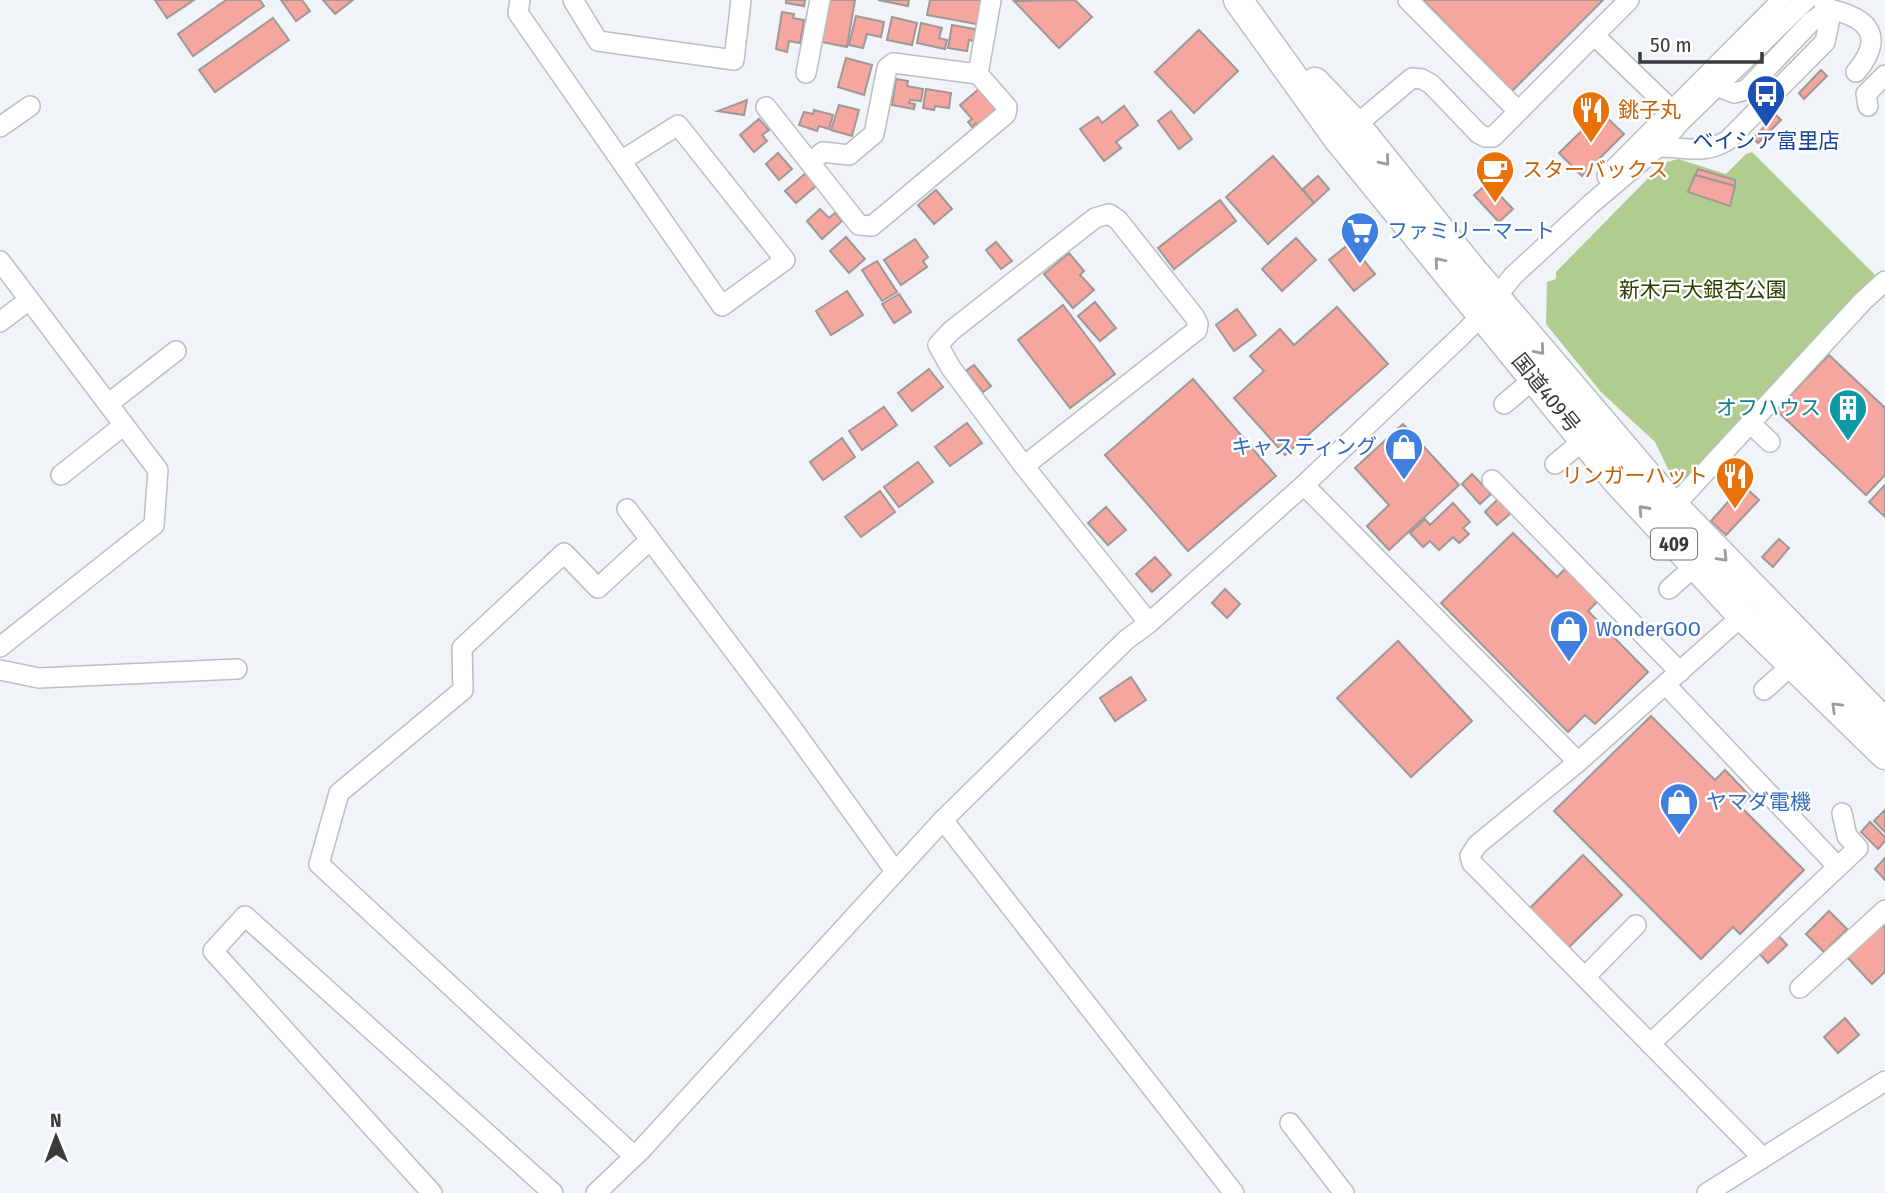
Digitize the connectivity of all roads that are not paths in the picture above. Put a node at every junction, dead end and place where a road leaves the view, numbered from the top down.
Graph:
1 (520, 0) edge
2 (573, 0) edge
3 (741, 0) edge
4 (820, 0) edge
5 (991, 0) edge
6 (1408, 0) edge
7 (1629, 0) edge
8 (1782, 0) edge
9 (1806, 0) edge
10 (1239, 1) edge
11 (1825, 5) edge
12 (1594, 35) junction
13 (1856, 72) dead end
14 (806, 73) dead end
15 (978, 74) junction
16 (1885, 75) edge
17 (1716, 86) junction
18 (1868, 106) dead end
19 (30, 107) dead end
20 (766, 107) dead end
21 (1518, 111) junction
22 (1677, 115) junction
23 (1356, 125) junction
24 (0, 127) edge
25 (1658, 147) junction
26 (621, 161) junction
27 (810, 162) junction
28 (1591, 204) junction
29 (0, 261) edge
30 (1885, 281) edge
31 (29, 300) junction
32 (1489, 306) junction
33 (0, 321) edge
34 (176, 351) dead end
35 (1535, 378) junction
36 (108, 404) junction
37 (1504, 404) dead end
38 (1751, 424) junction
39 (124, 425) junction
40 (1584, 440) junction
41 (1770, 442) dead end
42 (1555, 464) dead end
43 (1024, 466) junction
44 (61, 475) dead end
45 (1492, 480) dead end
46 (1304, 485) junction
47 (1670, 502) junction
48 (627, 509) dead end
49 (650, 540) junction
50 (1695, 566) junction
51 (1669, 589) dead end
52 (1742, 616) junction
53 (1149, 623) junction
54 (0, 647) edge
55 (1792, 665) junction
56 (237, 669) dead end
57 (0, 670) edge
58 (1673, 679) junction
59 (1763, 690) dead end
60 (1885, 723) edge
61 (1885, 755) edge
62 (1578, 762) junction
63 (1842, 813) dead end
64 (943, 820) junction
65 (1838, 867) junction
66 (895, 871) junction
67 (1885, 910) edge
68 (1636, 925) dead end
69 (1585, 977) junction
70 (1800, 988) dead end
71 (1650, 1044) junction
72 (1885, 1081) edge
73 (1290, 1123) dead end
74 (634, 1156) junction
75 (1754, 1163) junction
76 (432, 1193) edge
77 (553, 1193) edge
78 (596, 1193) edge
79 (1234, 1193) edge
80 (1343, 1193) edge
81 (1707, 1193) edge

1 - 26 street
2 - 3 street
4 - 14 street
5 - 15 street
6 - 21 street
7 - 12 street
8 - 22 street
9 - 17 street
10 - 23 highway, 国道409号 / 409
32 -> 10 highway, 国道409号 / 409
11 - 13 street
11 - 17 street
11 - 25 street
12 - 21 street
12 - 22 street
15 - 27 street
15 - 27 street
16 - 18 street
17 - 22 street
19 - 24 street
20 - 27 street
21 - 23 street
22 - 25 street
22 - 28 street
23 -> 32 highway, 国道409号 / 409
25 - 28 street
26 - 26 street
28 - 32 street
29 - 31 street
30 - 38 street
31 - 33 street
31 - 36 street
32 - 35 highway, 国道409号 / 409
32 - 46 street
32 -> 47 highway, 国道409号 / 409
34 - 36 street
35 - 37 street
35 - 40 highway, 国道409号 / 409
36 - 39 street
38 - 41 street
38 - 47 street
39 - 44 street
39 - 54 street
40 - 42 street
50 -> 40 highway, 国道409号 / 409
43 - 43 street
43 - 53 street
45 - 58 street
46 - 53 street
46 - 62 street
47 -> 60 highway, 国道409号 / 409
48 - 49 street
49 - 66 street
49 - 74 street
50 - 51 street
50 - 52 highway, 国道409号 / 409
52 - 55 highway, 国道409号 / 409
52 - 58 street
53 - 64 street
55 - 59 street
61 -> 55 highway, 国道409号 / 409
56 - 57 street
58 - 62 street
58 - 65 street
62 - 69 street
63 - 65 street
64 - 66 street
64 - 79 street
65 - 71 street
66 - 74 street
67 - 70 street
68 - 69 street
69 - 71 street
71 - 75 street
72 - 75 street
73 - 80 street
74 - 78 street
75 - 81 street
76 - 77 street

